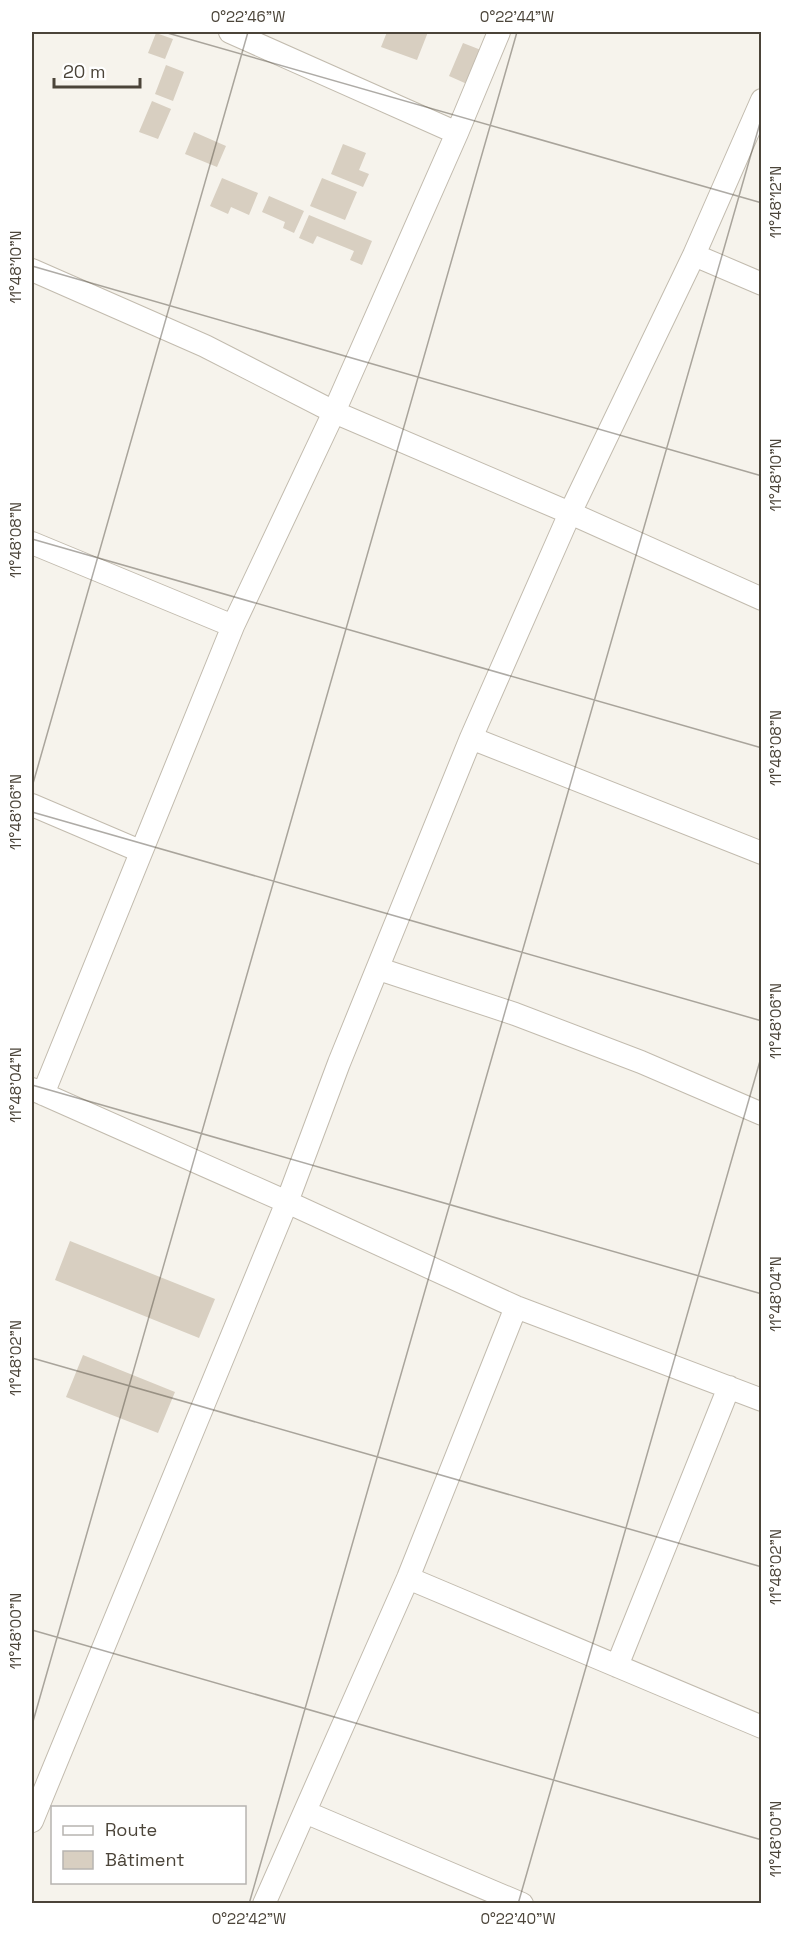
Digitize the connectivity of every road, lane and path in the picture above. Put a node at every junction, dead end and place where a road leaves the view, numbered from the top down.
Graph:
1 (231, 32) edge
2 (499, 32) edge
3 (762, 100) edge
4 (457, 133) junction
5 (694, 255) junction
6 (32, 270) edge
7 (762, 284) edge
8 (334, 412) junction
9 (570, 513) junction
10 (32, 543) edge
11 (762, 599) edge
12 (233, 626) junction
13 (471, 738) junction
14 (32, 805) edge
15 (140, 851) junction
16 (762, 853) edge
17 (379, 969) junction
18 (37, 1091) edge
19 (762, 1114) edge
20 (287, 1202) junction
21 (516, 1307) junction
22 (729, 1387) junction
23 (762, 1400) edge
24 (408, 1578) junction
25 (617, 1666) junction
26 (762, 1727) edge
27 (305, 1812) junction
28 (32, 1821) edge
29 (264, 1904) edge
30 (522, 1904) edge

1 - 4 street
2 - 4 street
3 - 5 street
4 - 8 street
5 - 7 street
5 - 9 street
6 - 8 street
8 - 9 street
8 - 12 street
9 - 11 street
9 - 13 street
10 - 12 street
12 - 15 street
13 - 16 street
13 - 17 street
14 - 15 street
15 - 18 street
17 - 19 street
17 - 20 street
18 - 20 street
20 - 21 street
20 - 28 street
21 - 22 street
21 - 24 street
22 - 23 street
22 - 25 street
24 - 25 street
24 - 27 street
25 - 26 street
27 - 29 street
27 - 30 street

